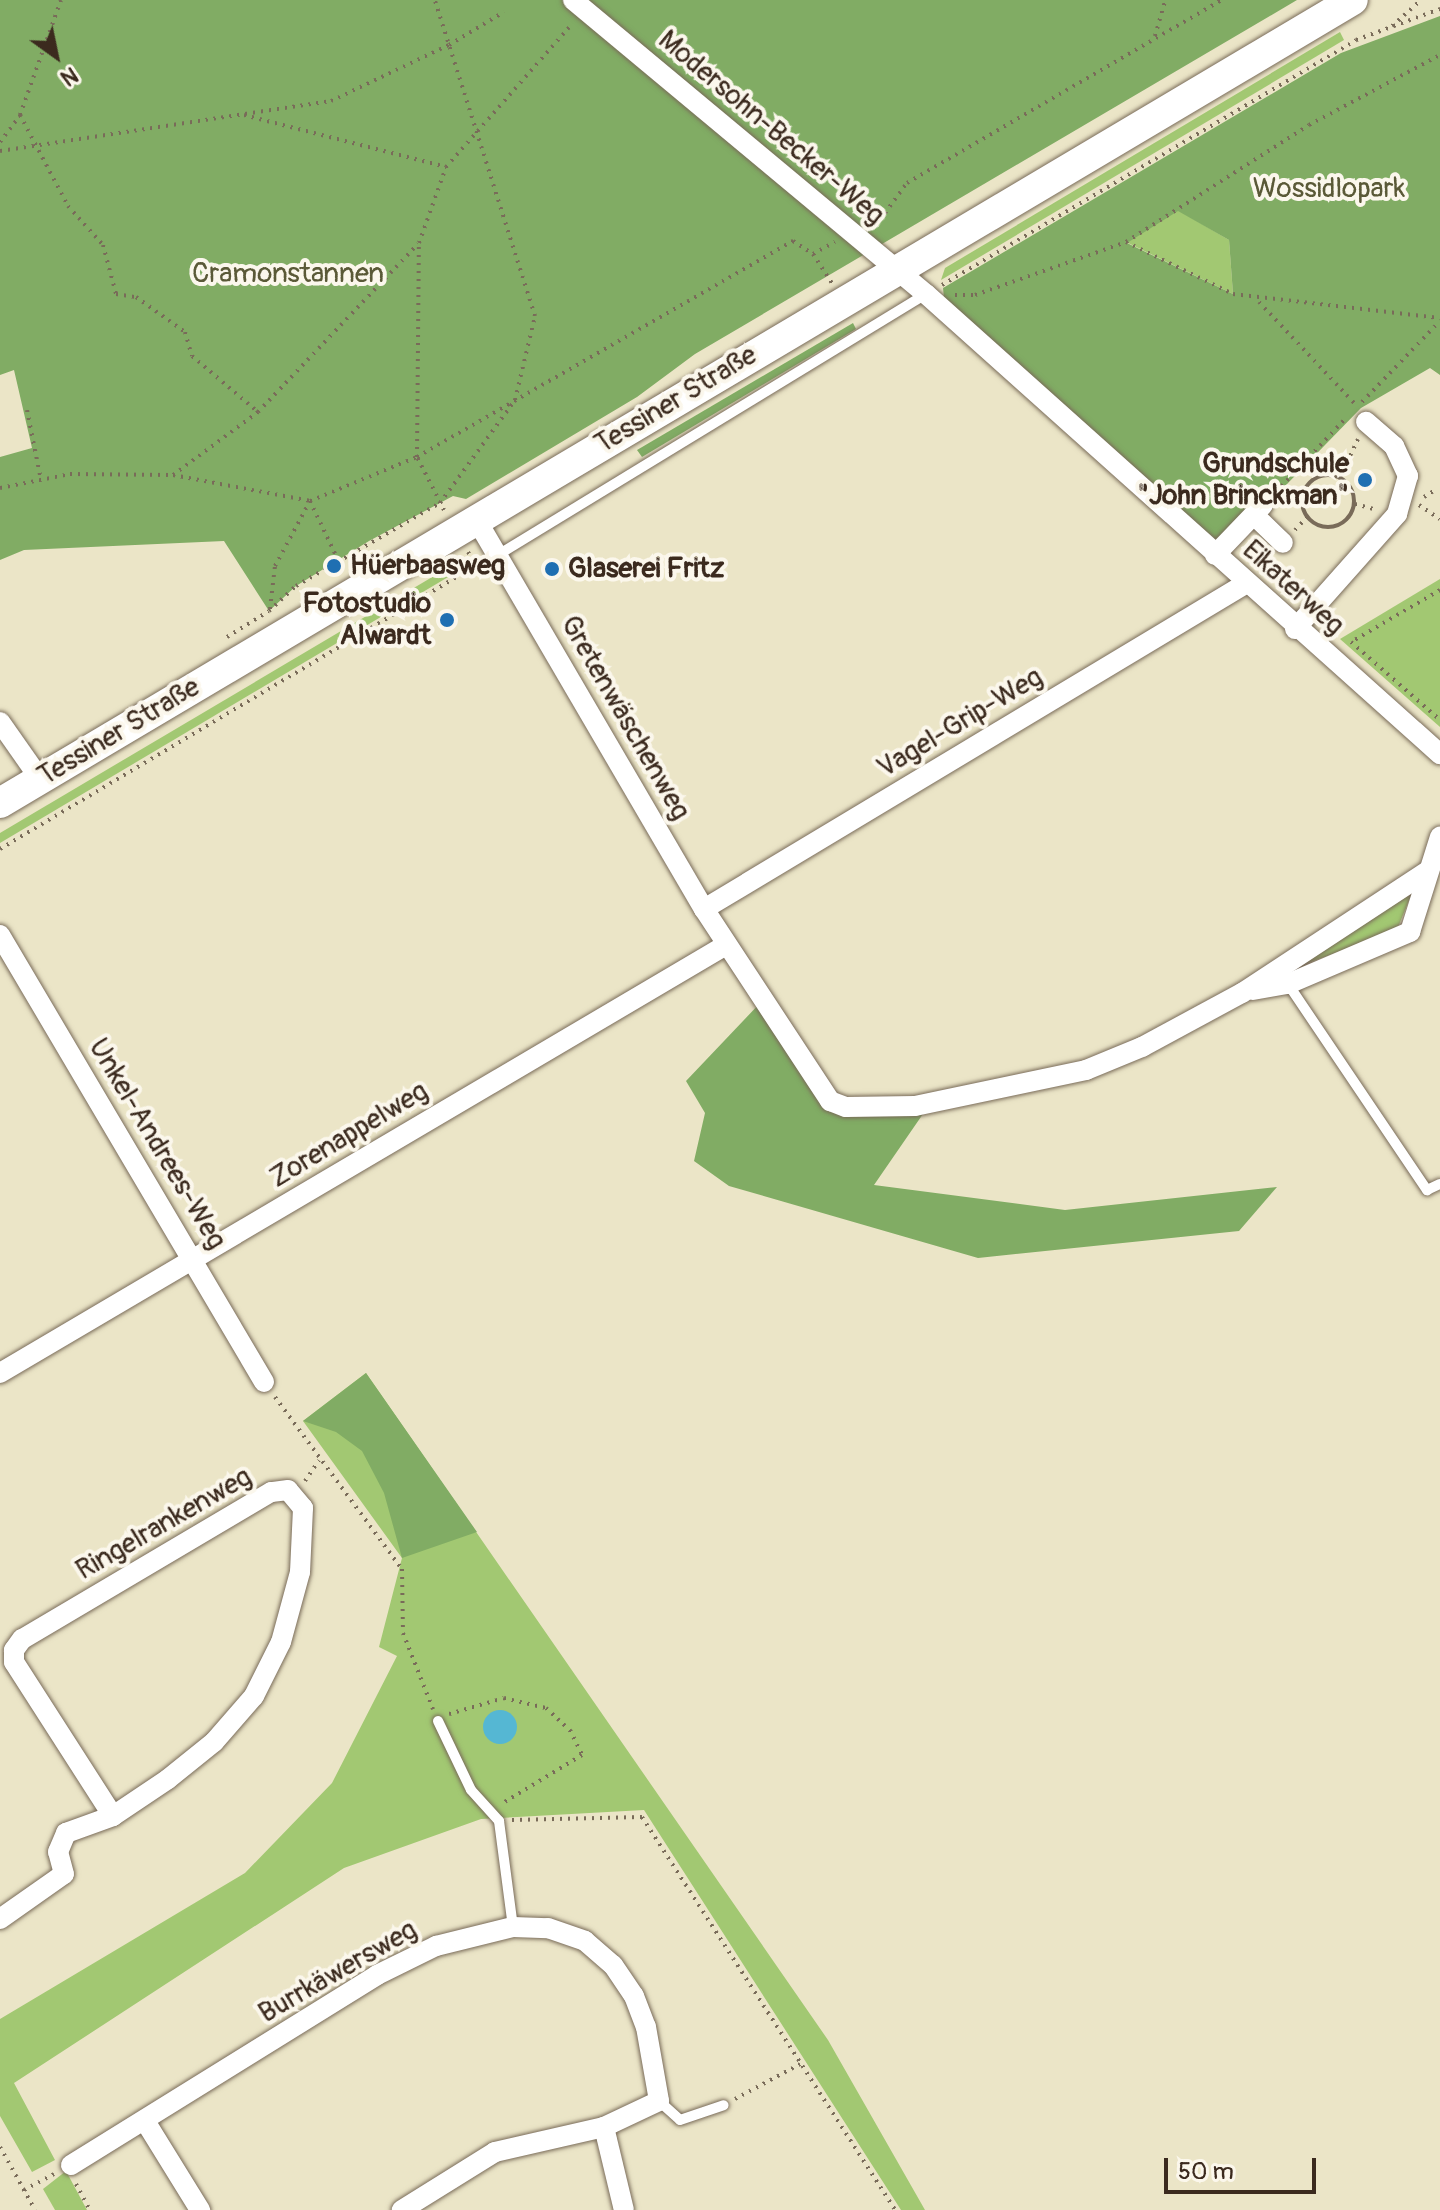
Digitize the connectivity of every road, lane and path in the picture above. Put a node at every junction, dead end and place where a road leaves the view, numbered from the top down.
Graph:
1 (61, 0) edge
2 (435, 0) edge
3 (1165, 0) edge
4 (1222, 0) edge
5 (1421, 0) edge
6 (1345, 2) edge
7 (579, 5) edge
8 (1440, 9) edge
9 (504, 12) dead end
10 (1390, 28) junction
11 (1155, 38) junction
12 (449, 45) junction
13 (1440, 55) edge
14 (242, 114) junction
15 (20, 115) junction
16 (475, 130) junction
17 (0, 142) edge
18 (33, 146) junction
19 (0, 151) edge
20 (446, 167) junction
21 (885, 213) dead end
22 (1126, 242) junction
23 (419, 243) junction
24 (813, 254) dead end
25 (896, 269) junction
26 (930, 297) junction
27 (1258, 300) junction
28 (1440, 319) edge
29 (515, 400) junction
30 (27, 410) dead end
31 (258, 412) junction
32 (1362, 414) junction
33 (417, 457) junction
34 (173, 475) junction
35 (1340, 477) junction
36 (41, 480) junction
37 (0, 488) edge
38 (310, 501) junction
39 (1415, 502) dead end
40 (1258, 510) junction
41 (476, 519) junction
42 (1440, 519) edge
43 (1283, 543) dead end
44 (498, 555) junction
45 (1215, 555) junction
46 (338, 560) junction
47 (1245, 584) junction
48 (1440, 590) edge
49 (1295, 629) junction
50 (1440, 720) edge
51 (0, 722) edge
52 (1440, 754) edge
53 (40, 779) junction
54 (0, 803) edge
55 (1440, 837) edge
56 (0, 849) edge
57 (1428, 871) junction
58 (704, 909) junction
59 (0, 935) edge
60 (726, 945) junction
61 (1288, 984) junction
62 (1242, 993) junction
63 (1440, 1184) edge
64 (194, 1259) junction
65 (0, 1373) edge
66 (264, 1382) joint
67 (319, 1460) junction
68 (296, 1495) junction
69 (453, 1712) dead end
70 (438, 1721) joint
71 (506, 1802) dead end
72 (113, 1816) junction
73 (499, 1821) junction
74 (0, 1919) edge
75 (513, 1927) junction
76 (800, 2064) junction
77 (659, 2101) junction
78 (724, 2105) joint
79 (145, 2121) junction
80 (604, 2127) junction
81 (0, 2147) edge
82 (69, 2166) junction
83 (24, 2190) junction
84 (34, 2209) edge
85 (90, 2210) edge
86 (200, 2210) edge
87 (402, 2210) edge
88 (624, 2210) edge
89 (895, 2210) edge

1 - 15 path
2 - 12 path
3 - 11 path
4 - 11 path
5 - 10 path
6 - 25 main road, Tessiner Straße
7 - 16 path
7 - 25 street, Modersohn-Becker-Weg
8 - 10 path
9 - 12 path
10 - 26 path
11 - 21 path
12 - 14 path
12 - 16 path
13 - 22 path
14 - 18 path
14 - 20 path
15 - 17 path
15 - 18 path
16 - 20 path
16 - 29 path
18 - 19 path
18 - 31 path
20 - 23 path
22 - 26 path
22 - 27 path
23 - 31 path
23 - 33 path
24 - 29 path
25 - 26 street, Eikaterweg
25 - 41 main road, Tessiner Straße
26 - 44 lane, Tessiner Straße
26 - 45 street, Eikaterweg
27 - 28 path
27 - 32 path
28 - 32 path
29 - 33 path
29 - 46 path
30 - 36 path
31 - 34 path
32 - 35 path
32 - 40 path
32 - 49 street
33 - 38 path
34 - 36 path
34 - 38 path
35 - 35 path
36 - 37 path
38 - 46 path
38 - 46 path
39 - 42 path
40 - 43 street
40 - 45 street
41 - 44 street, Gretenwäschenweg
41 - 53 main road, Tessiner Straße
44 - 56 path, Tessiner Straße
44 - 58 street, Gretenwäschenweg
45 - 47 street, Eikaterweg
47 - 49 street, Eikaterweg
47 - 58 street, Vagel-Grip-Weg
48 - 50 path
49 - 52 street, Eikaterweg
51 - 53 street
53 - 54 main road, Tessiner Straße
55 - 57 street
57 - 61 street
57 - 62 street
58 - 60 street, Gretenwäschenweg
59 - 64 street, Unkel-Andrees-Weg
60 - 62 street, Gretenwäschenweg
60 - 64 street, Zorenappelweg
61 - 62 street
61 - 63 lane
64 - 65 street, Zorenappelweg
64 - 66 street, Unkel-Andrees-Weg
66 - 67 path
67 - 68 path
67 - 70 path
68 - 72 street, Ringelrankenweg
68 - 72 street, Ringelrankenweg
69 - 71 path
70 - 73 lane
72 - 74 street, Ringelrankenweg
73 - 75 lane
73 - 76 path
75 - 77 street, Burrkäwersweg
75 - 79 street, Burrkäwersweg
76 - 78 path
76 - 89 path
77 - 78 lane
77 - 80 street
79 - 82 street, Burrkäwersweg
79 - 86 street
80 - 87 street
80 - 88 street
81 - 83 path
82 - 83 path
82 - 85 path
83 - 84 path

